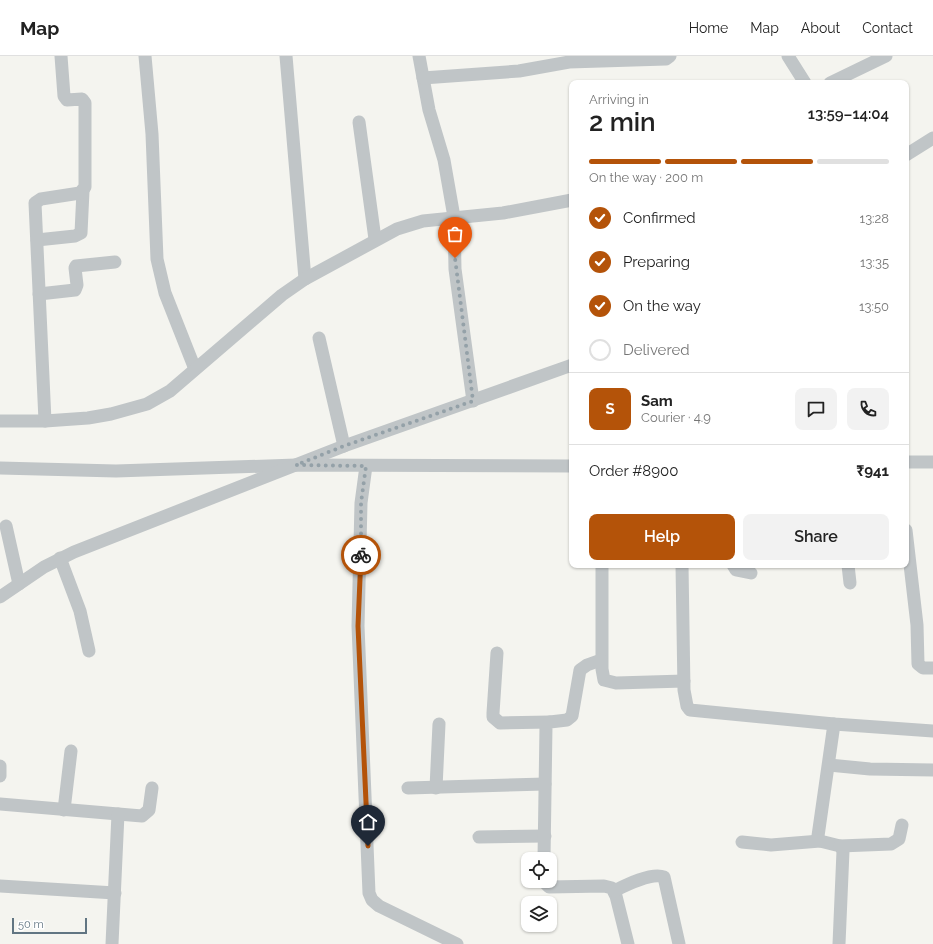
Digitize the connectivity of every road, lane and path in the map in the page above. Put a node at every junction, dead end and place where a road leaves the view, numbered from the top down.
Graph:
1 (61, 56) edge
2 (145, 56) edge
3 (286, 56) edge
4 (420, 56) edge
5 (670, 56) edge
6 (788, 56) edge
7 (886, 56) edge
8 (608, 58) edge
9 (423, 78) junction
10 (803, 80) edge
11 (836, 80) edge
12 (358, 122) dead end
13 (933, 138) edge
14 (909, 153) edge
15 (82, 191) junction
16 (569, 201) edge
17 (454, 217) junction
18 (375, 239) junction
19 (37, 240) junction
20 (115, 262) dead end
21 (305, 279) junction
22 (39, 294) junction
23 (319, 338) dead end
24 (569, 367) edge
25 (195, 369) junction
26 (473, 401) junction
27 (0, 421) edge
28 (44, 421) junction
29 (344, 446) junction
30 (909, 462) edge
31 (933, 462) edge
32 (296, 465) junction
33 (366, 466) junction
34 (569, 466) edge
35 (0, 468) edge
36 (6, 526) dead end
37 (909, 555) edge
38 (60, 558) junction
39 (602, 568) edge
40 (682, 568) edge
41 (735, 568) edge
42 (848, 568) edge
43 (751, 573) dead end
44 (850, 583) dead end
45 (19, 584) junction
46 (0, 597) edge
47 (89, 651) dead end
48 (497, 653) dead end
49 (602, 660) junction
50 (932, 668) dead end
51 (684, 681) junction
52 (550, 722) junction
53 (439, 724) dead end
54 (834, 724) junction
55 (933, 731) edge
56 (71, 751) dead end
57 (829, 765) junction
58 (0, 766) edge
59 (933, 770) edge
60 (0, 776) edge
61 (545, 784) junction
62 (152, 788) dead end
63 (408, 788) dead end
64 (436, 788) junction
65 (0, 804) edge
66 (64, 810) junction
67 (118, 814) junction
68 (902, 825) dead end
69 (545, 836) junction
70 (479, 837) dead end
71 (820, 841) junction
72 (742, 842) dead end
73 (840, 846) junction
74 (544, 852) edge
75 (0, 886) edge
76 (557, 886) edge
77 (614, 891) junction
78 (115, 893) junction
79 (112, 944) edge
80 (457, 944) edge
81 (628, 944) edge
82 (679, 944) edge
83 (839, 944) edge

1 - 15 street
2 - 25 street
3 - 21 street
4 - 9 street
5 - 8 street
6 - 10 street
7 - 11 street
8 - 9 street
9 - 17 street
12 - 18 street
13 - 14 street
15 - 19 street
15 - 19 street
16 - 17 street
17 - 18 street
17 - 26 street
18 - 21 street
19 - 22 street
20 - 22 street
21 - 25 street
22 - 28 street
23 - 29 street
24 - 26 street
25 - 28 street
26 - 29 street
27 - 28 street
29 - 32 street
30 - 31 street
32 - 33 street
32 - 35 street
32 - 38 street
33 - 34 street
33 - 80 street
36 - 45 street
37 - 50 street
38 - 45 street
38 - 47 street
39 - 49 street
40 - 51 street
41 - 43 street
42 - 44 street
45 - 46 street
48 - 52 street
49 - 51 street
49 - 52 street
51 - 54 street
52 - 61 street
53 - 64 street
54 - 55 street
54 - 57 street
56 - 66 street
57 - 59 street
57 - 71 street
58 - 60 street
61 - 64 street
61 - 69 street
62 - 67 street
63 - 64 street
65 - 66 street
66 - 67 street
67 - 78 street
68 - 73 street
69 - 70 street
69 - 74 street
71 - 72 street
71 - 73 street
73 - 83 street
75 - 78 street
76 - 77 street
77 - 81 street
77 - 82 street
78 - 79 street

